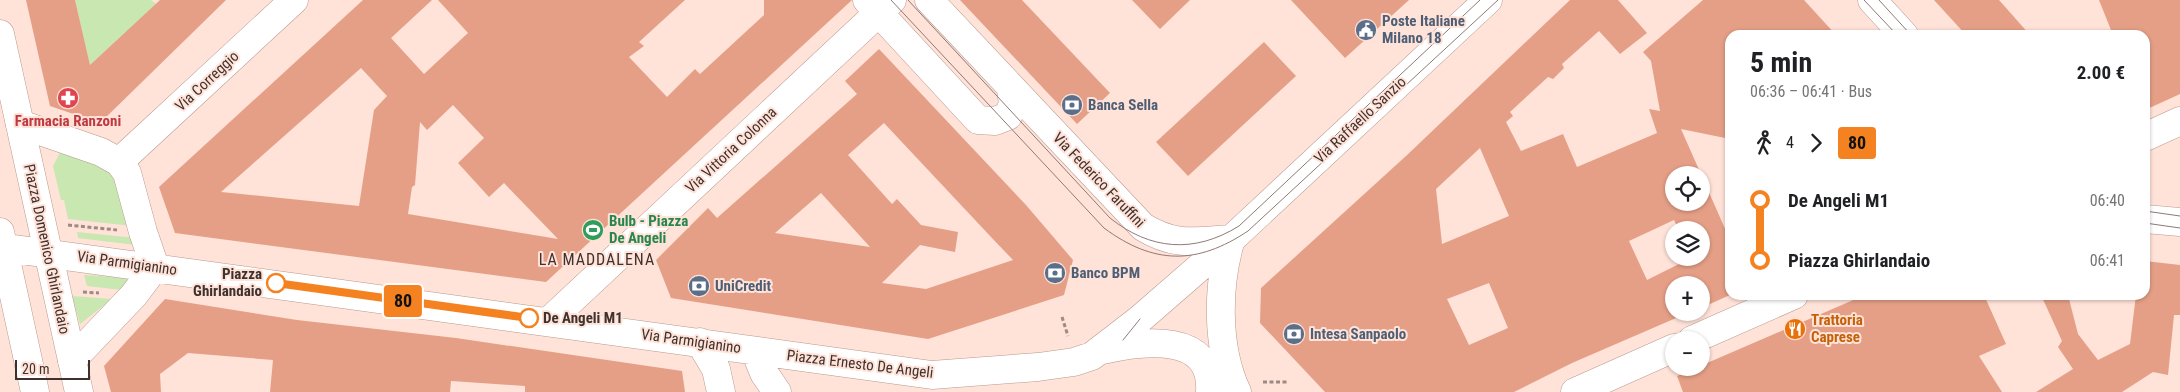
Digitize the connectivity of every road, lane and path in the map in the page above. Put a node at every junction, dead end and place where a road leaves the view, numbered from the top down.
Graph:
1 (294, 0) edge
2 (929, 0) edge
3 (1488, 0) edge
4 (1872, 0) edge
5 (879, 4) edge
6 (1899, 30) edge
7 (0, 34) edge
8 (1011, 89) junction
9 (20, 124) junction
10 (119, 162) junction
11 (68, 225) dead end
12 (123, 231) dead end
13 (1232, 239) junction
14 (1, 242) edge
15 (48, 253) junction
16 (155, 267) junction
17 (1783, 300) edge
18 (1062, 317) dead end
19 (549, 321) junction
20 (1710, 332) edge
21 (700, 342) junction
22 (1072, 345) dead end
23 (755, 351) junction
24 (1099, 351) junction
25 (1665, 352) edge
26 (72, 360) junction
27 (1263, 382) dead end
28 (1289, 382) dead end
29 (35, 392) edge
30 (79, 392) edge
31 (721, 392) edge
32 (777, 392) edge
33 (1210, 392) edge
34 (1237, 392) edge
35 (1575, 392) edge

1 - 10 street, Via Correggio
2 - 8 street, Via Federico Faruffini
3 - 13 street, Via Raffaello Sanzio
4 - 6 street
5 - 8 street
5 - 19 street, Via Vittoria Colonna
7 - 9 street, Piazza Domenico Ghirlandaio
8 - 13 street, Via Federico Faruffini
9 - 10 street
9 - 15 street, Piazza Domenico Ghirlandaio
10 - 16 street
11 - 12 path
13 - 24 street, Piazza Ernesto De Angeli
13 - 34 street
14 - 15 street, Via Parmigianino
14 - 29 street
15 - 16 street, Via Parmigianino
15 - 26 street, Piazza Domenico Ghirlandaio
16 - 19 street, Via Parmigianino
16 - 26 street, Piazza Domenico Ghirlandaio
17 - 20 street
18 - 22 path
19 - 21 street, Via Parmigianino
21 - 23 street, Via Parmigianino
21 - 31 street
23 - 24 street, Piazza Ernesto De Angeli
23 - 32 street
24 - 33 street, Piazza Ernesto De Angeli
25 - 35 street
26 - 30 street
27 - 28 path

